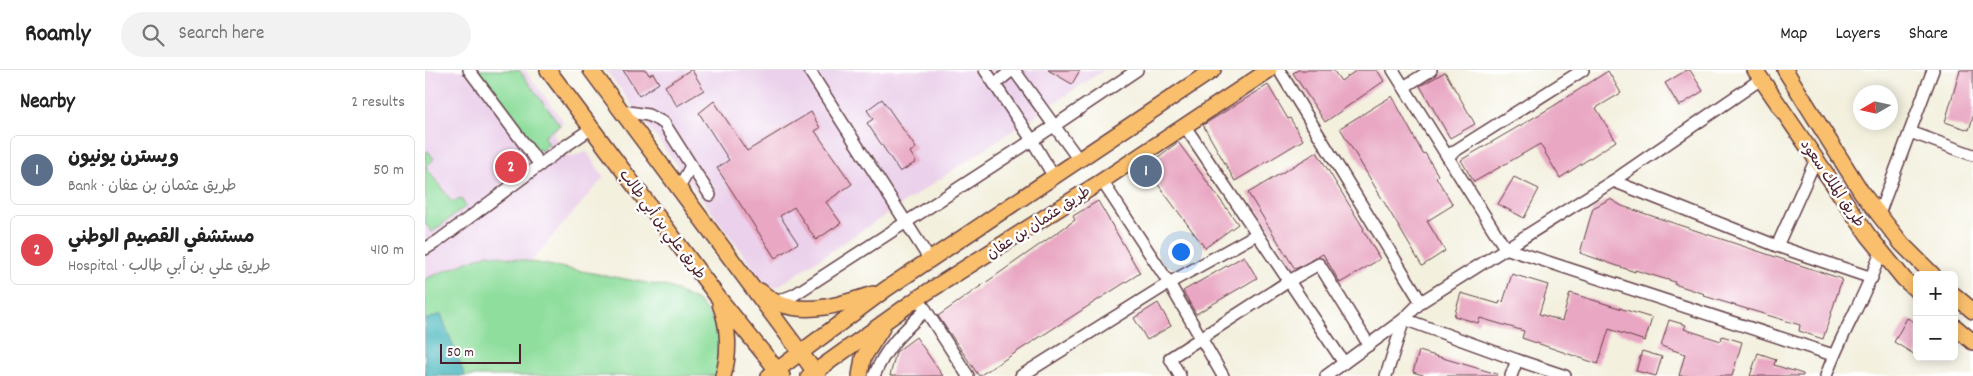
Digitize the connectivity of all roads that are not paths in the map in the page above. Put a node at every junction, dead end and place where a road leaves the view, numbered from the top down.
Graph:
1 (469, 70) edge
2 (548, 70) edge
3 (591, 70) edge
4 (809, 70) edge
5 (985, 70) edge
6 (1013, 70) edge
7 (1137, 70) edge
8 (1213, 70) edge
9 (1269, 70) edge
10 (1279, 70) edge
11 (1393, 70) edge
12 (1431, 70) edge
13 (1583, 70) edge
14 (1933, 70) edge
15 (1787, 71) edge
16 (1758, 74) edge
17 (995, 84) junction
18 (1404, 87) junction
19 (622, 111) junction
20 (1184, 125) junction
21 (1054, 126) junction
22 (592, 128) junction
23 (1910, 132) junction
24 (1032, 140) junction
25 (1447, 156) junction
26 (1973, 156) edge
27 (1816, 159) junction
28 (1079, 160) junction
29 (540, 165) junction
30 (691, 166) junction
31 (1054, 177) junction
32 (1102, 181) junction
33 (1613, 181) junction
34 (679, 188) junction
35 (710, 195) dead end
36 (1879, 214) junction
37 (906, 223) junction
38 (1257, 234) junction
39 (1777, 246) junction
40 (1505, 248) junction
41 (425, 249) edge
42 (1881, 252) junction
43 (930, 260) junction
44 (738, 271) junction
45 (1929, 271) edge
46 (1872, 278) junction
47 (1289, 281) junction
48 (1169, 283) junction
49 (1913, 287) edge
50 (886, 289) junction
51 (717, 296) junction
52 (1958, 298) edge
53 (776, 302) junction
54 (1421, 302) junction
55 (922, 304) junction
56 (1973, 311) edge
57 (889, 318) junction
58 (1404, 319) junction
59 (1958, 329) edge
60 (1201, 337) junction
61 (1973, 342) edge
62 (1369, 345) junction
63 (800, 352) junction
64 (1833, 355) junction
65 (1517, 360) junction
66 (1344, 362) junction
67 (776, 374) edge
68 (814, 375) edge
69 (723, 376) edge
70 (860, 376) edge
71 (874, 376) edge
72 (968, 376) edge
73 (1021, 376) edge
74 (1180, 376) edge
75 (1223, 376) edge
76 (1326, 376) edge
77 (1386, 376) edge
78 (1511, 376) edge
79 (1565, 376) edge
80 (1826, 376) edge

1 - 29 street
2 - 22 main road, طريق علي بن أبي طالب
3 - 19 main road
4 - 37 street
5 - 17 street
6 - 17 street
6 - 21 street
7 - 21 street
8 - 28 main road, طريق عثمان بن عفان
9 - 20 main road, طريق عثمان بن عفان
10 - 54 street
11 - 18 street
12 - 18 street
13 - 25 street
14 - 23 street
15 - 36 main road, طريق الملك سعود
16 - 27 main road, طريق الملك سعود
16 - 33 street
17 - 24 street
18 - 25 street
19 - 30 street
19 - 34 main road
20 - 32 main road, طريق عثمان بن عفان
20 - 38 street
21 - 24 street
21 - 28 street
22 - 29 street
22 - 51 main road, طريق علي بن أبي طالب
23 - 26 street
23 - 36 street
24 - 31 street
24 - 37 street
25 - 40 street
27 - 39 street
27 - 42 main road, طريق الملك سعود
28 - 31 main road, طريق عثمان بن عفان
29 - 41 street
30 - 34 street
30 - 35 street
31 - 43 main road, طريق عثمان بن عفان
32 - 48 street
32 - 55 main road, طريق عثمان بن عفان
33 - 39 street
33 - 40 street
34 - 44 main road
36 - 45 main road, طريق الملك سعود
37 - 43 street
37 - 53 street
38 - 47 street
38 - 48 street
39 - 46 street
40 - 54 street
40 - 64 street
42 - 46 street
42 - 49 main road, طريق الملك سعود
43 - 50 main road, طريق عثمان بن عفان
44 - 53 main road
44 - 63 main road
46 - 64 street
47 - 60 street
47 - 62 street
47 - 66 street
48 - 60 street
48 - 73 street
50 - 53 main road
50 - 63 main road, طريق عثمان بن عفان
51 - 67 main road, طريق علي بن أبي طالب
51 - 69 main road
52 - 56 main road
54 - 58 street
55 - 57 main road, طريق عثمان بن عفان
55 - 71 street
55 - 72 street
57 - 68 main road, طريق عثمان بن عفان
57 - 70 main road
58 - 62 street
58 - 65 street
58 - 77 street
59 - 61 main road
60 - 74 street
60 - 75 street
62 - 66 street
63 - 67 main road, طريق عثمان بن عفان
63 - 68 main road
64 - 80 street
65 - 78 street
65 - 79 street
66 - 76 street

